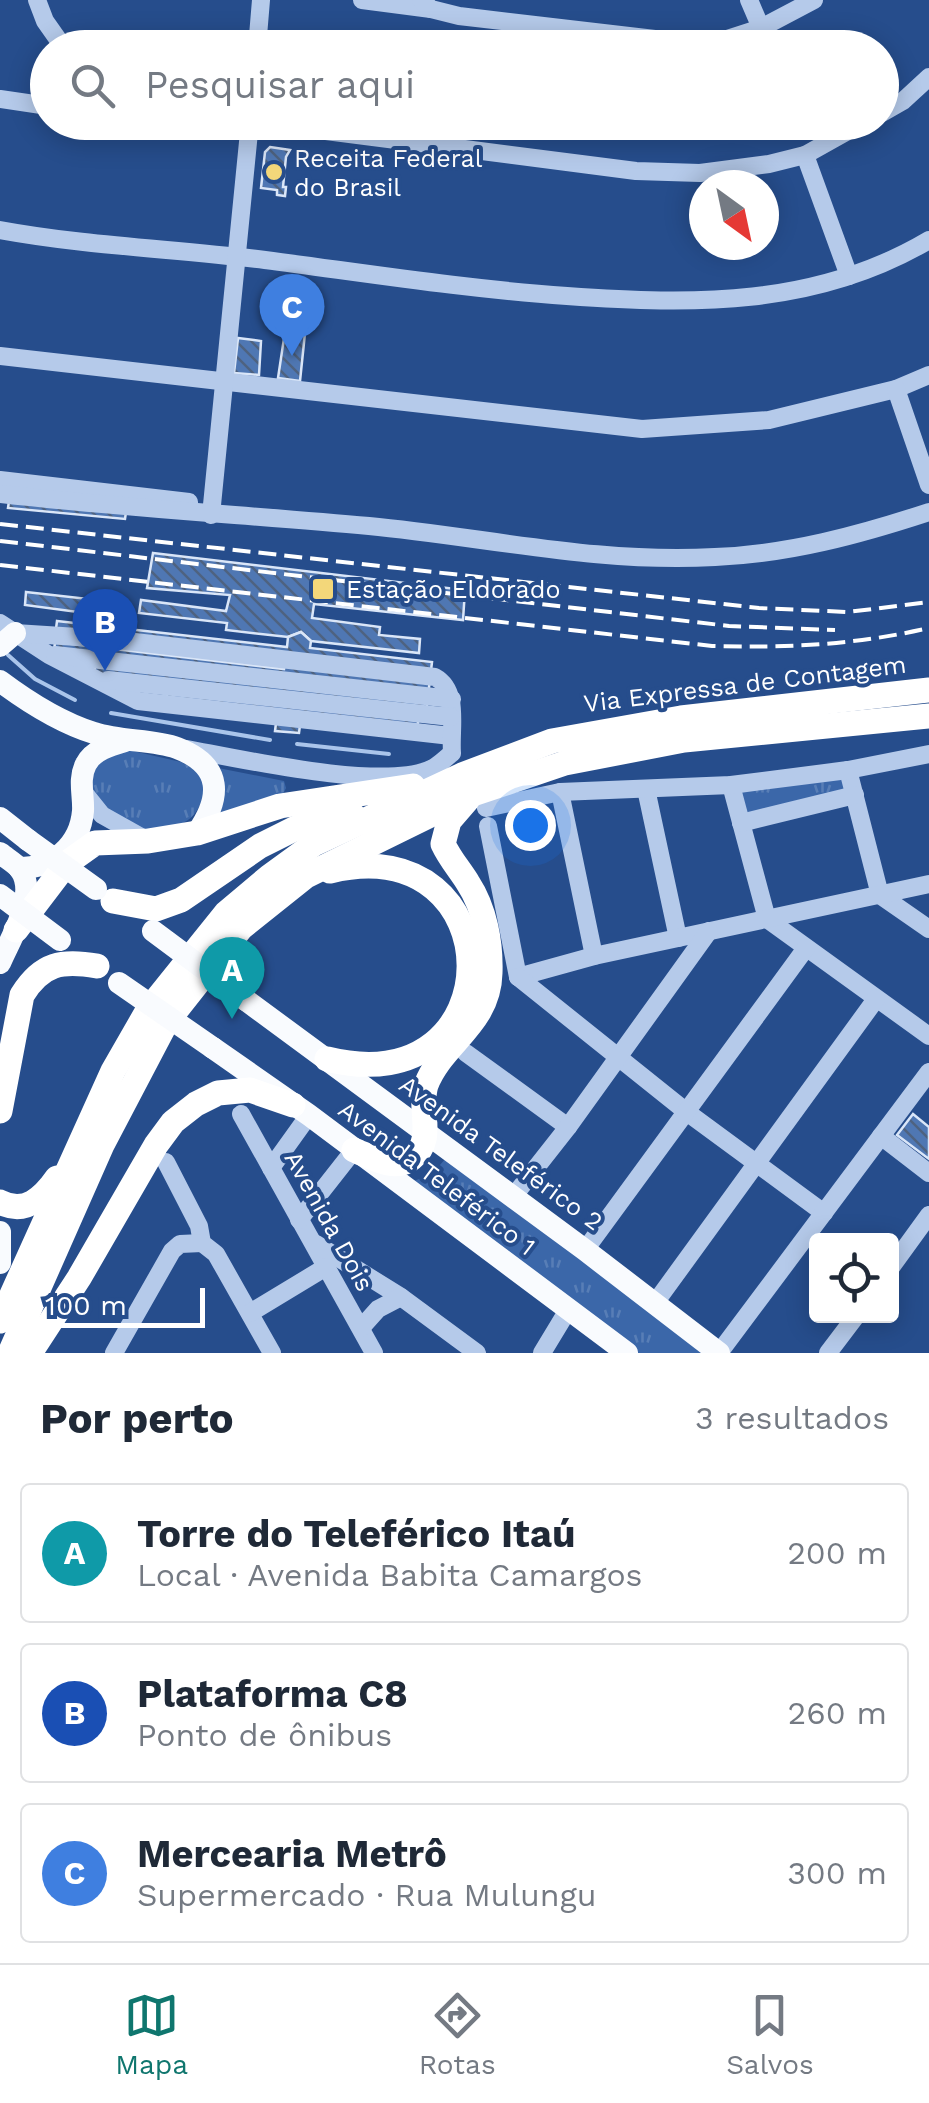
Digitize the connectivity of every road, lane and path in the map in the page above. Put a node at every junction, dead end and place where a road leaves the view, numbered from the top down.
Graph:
1 (37, 0) edge
2 (261, 0) edge
3 (362, 0) edge
4 (749, 0) edge
5 (814, 0) edge
6 (426, 5) edge
7 (761, 28) junction
8 (52, 30) edge
9 (258, 30) edge
10 (579, 30) edge
11 (755, 30) edge
12 (929, 78) edge
13 (0, 99) edge
14 (30, 103) edge
15 (899, 103) edge
16 (251, 140) edge
17 (394, 140) edge
18 (832, 140) edge
19 (805, 155) junction
20 (0, 230) edge
21 (929, 240) edge
22 (236, 257) junction
23 (850, 276) junction
24 (0, 356) edge
25 (929, 375) edge
26 (222, 382) junction
27 (896, 389) junction
28 (0, 480) edge
29 (929, 485) edge
30 (0, 494) edge
31 (929, 512) edge
32 (211, 515) junction
33 (5, 634) edge
34 (49, 655) junction
35 (0, 681) edge
36 (929, 690) edge
37 (0, 704) edge
38 (32, 705) junction
39 (451, 717) junction
40 (929, 718) edge
41 (126, 741) junction
42 (177, 748) junction
43 (929, 754) edge
44 (283, 766) junction
45 (848, 770) junction
46 (731, 785) junction
47 (81, 788) junction
48 (646, 789) junction
49 (560, 792) junction
50 (856, 795) junction
51 (477, 801) junction
52 (400, 804) junction
53 (283, 805) junction
54 (0, 818) edge
55 (741, 823) junction
56 (197, 833) junction
57 (148, 841) junction
58 (0, 853) edge
59 (19, 868) junction
60 (306, 876) junction
61 (929, 884) edge
62 (880, 894) junction
63 (0, 895) edge
64 (104, 895) junction
65 (767, 919) junction
66 (16, 930) junction
67 (929, 930) edge
68 (709, 931) junction
69 (678, 938) junction
70 (806, 948) junction
71 (594, 956) junction
72 (0, 961) edge
73 (97, 966) junction
74 (518, 977) junction
75 (876, 998) junction
76 (929, 1036) edge
77 (466, 1052) dead end
78 (618, 1058) junction
79 (327, 1059) junction
80 (929, 1072) edge
81 (301, 1110) junction
82 (0, 1111) edge
83 (688, 1113) junction
84 (240, 1114) dead end
85 (568, 1128) junction
86 (426, 1132) junction
87 (881, 1136) junction
88 (91, 1143) junction
89 (354, 1150) junction
90 (166, 1162) dead end
91 (757, 1162) junction
92 (270, 1168) junction
93 (929, 1172) edge
94 (512, 1197) junction
95 (0, 1202) edge
96 (824, 1213) junction
97 (929, 1215) edge
98 (299, 1220) junction
99 (0, 1232) edge
100 (312, 1242) junction
101 (202, 1243) junction
102 (586, 1250) junction
103 (899, 1256) edge
104 (0, 1263) edge
105 (326, 1268) junction
106 (401, 1297) junction
107 (655, 1303) junction
108 (568, 1310) junction
109 (250, 1313) junction
110 (0, 1322) edge
111 (851, 1323) edge
112 (360, 1328) junction
113 (10, 1353) edge
114 (30, 1353) edge
115 (114, 1353) edge
116 (272, 1353) edge
117 (374, 1353) edge
118 (477, 1353) edge
119 (542, 1353) edge
120 (627, 1353) edge
121 (719, 1353) edge
122 (828, 1353) edge

1 - 8 street
2 - 9 street
3 - 6 street
4 - 7 street
5 - 7 street
6 - 10 street
7 - 11 street
12 - 15 street
13 - 14 street
16 - 22 street
17 - 19 street
18 - 19 street
19 - 23 street
20 - 22 street
21 - 23 street
22 - 23 street
22 - 26 street
24 - 26 street
25 - 27 street
26 - 27 street
26 - 32 street
27 - 29 street
28 - 32 street
30 - 32 street
31 - 32 street
33 - 34 street
33 - 39 street
34 - 39 street
34 - 39 street
35 - 38 main road
36 - 51 highway, Via Expressa de Contagem
37 - 38 main road
38 - 41 main road
39 - 44 street
40 - 51 highway, Via Expressa de Contagem
41 - 42 main road
41 - 47 main road
42 - 44 street
42 - 56 main road
43 - 45 street
44 - 53 street
45 - 46 street
45 - 50 street
46 - 48 street
46 - 55 street
47 - 57 street
47 - 59 main road
48 - 49 street
48 - 69 street
49 - 51 street
49 - 71 street
50 - 55 street
50 - 62 street
51 - 52 highway, Via Expressa de Contagem
51 - 53 highway
51 - 60 highway, Via Expressa de Contagem
51 - 74 street
51 - 86 highway
52 - 64 highway
52 - 88 highway, Via Expressa de Contagem
53 - 56 highway
54 - 64 main road, Avenida Teleférico 2, bridge
55 - 65 street
56 - 57 highway
57 - 66 highway
58 - 59 main road
59 - 66 main road
60 - 79 highway
60 - 88 highway, Via Expressa de Contagem
61 - 62 street
62 - 65 street
62 - 67 street
63 - 73 main road, Avenida Teleférico 1, bridge
64 - 79 main road, Avenida Teleférico 2, bridge
65 - 68 street
65 - 70 street
66 - 72 main road
68 - 69 street
68 - 78 street
69 - 71 street
70 - 75 street
70 - 83 street
71 - 74 street
73 - 81 main road, Avenida Teleférico 1, bridge
73 - 82 highway
74 - 78 street
75 - 76 street
75 - 91 street
77 - 85 street
78 - 83 street
78 - 85 street
79 - 86 main road, Avenida Teleférico 2
80 - 87 street
81 - 89 main road, Avenida Teleférico 1
81 - 92 street
81 - 114 highway
83 - 91 street
83 - 102 street
84 - 92 street, Avenida Dois
85 - 94 street
86 - 89 highway
86 - 94 main road, Avenida Teleférico 2
87 - 93 street
87 - 96 street
88 - 95 highway
88 - 110 highway
88 - 113 highway
89 - 98 street
89 - 108 main road, Avenida Teleférico 1
90 - 101 street
91 - 96 street
91 - 107 street
92 - 98 street, Avenida Dois
94 - 102 main road, Avenida Teleférico 2
96 - 121 street
97 - 103 street
98 - 100 street, Avenida Dois
99 - 104 main road
100 - 105 street, Avenida Dois
100 - 106 street
101 - 109 street
101 - 115 street
102 - 107 main road, Avenida Teleférico 2
105 - 109 street
105 - 112 street, Avenida Dois
106 - 112 street
106 - 118 street
107 - 121 main road, Avenida Teleférico 2
108 - 119 street
108 - 120 main road, Avenida Teleférico 1
109 - 116 street
111 - 122 street
112 - 117 street, Avenida Dois

